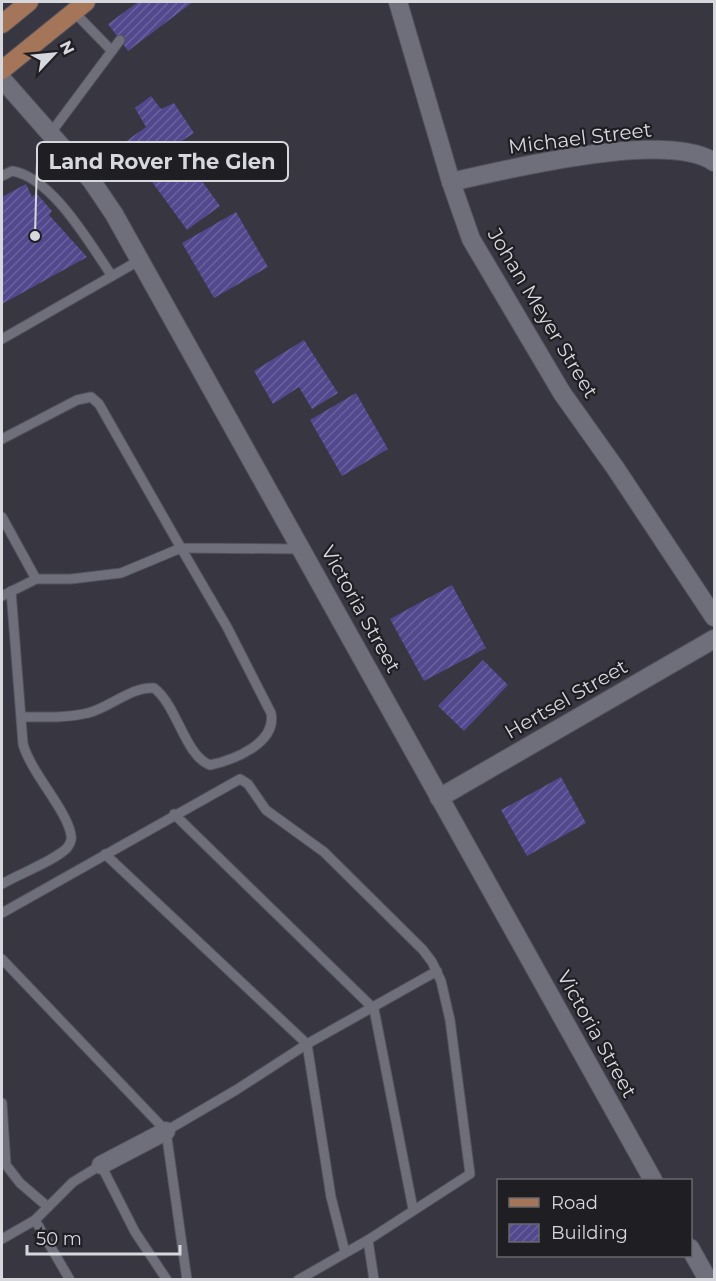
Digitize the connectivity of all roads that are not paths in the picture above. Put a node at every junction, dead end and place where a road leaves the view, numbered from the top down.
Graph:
1 (29, 2) edge
2 (398, 2) edge
3 (80, 7) edge
4 (2, 24) edge
5 (120, 40) dead end
6 (112, 51) junction
7 (2, 70) edge
8 (2, 79) edge
9 (50, 134) junction
10 (714, 162) edge
11 (2, 176) edge
12 (451, 182) junction
13 (140, 260) junction
14 (112, 276) junction
15 (2, 339) edge
16 (2, 439) edge
17 (2, 517) edge
18 (181, 548) junction
19 (303, 549) junction
20 (36, 579) junction
21 (11, 591) junction
22 (2, 596) edge
23 (714, 618) edge
24 (714, 639) edge
25 (22, 717) junction
26 (439, 798) junction
27 (174, 814) junction
28 (105, 854) junction
29 (2, 884) edge
30 (2, 913) edge
31 (2, 958) edge
32 (437, 971) junction
33 (374, 1009) junction
34 (307, 1044) junction
35 (2, 1103) edge
36 (166, 1131) junction
37 (101, 1165) junction
38 (651, 1179) edge
39 (48, 1207) junction
40 (412, 1209) junction
41 (35, 1220) junction
42 (2, 1239) edge
43 (368, 1240) junction
44 (345, 1252) junction
45 (692, 1252) edge
46 (70, 1280) edge
47 (167, 1280) edge
48 (187, 1280) edge
49 (298, 1280) edge
50 (374, 1280) edge
51 (708, 1280) edge

1 - 4 main road
2 - 12 street, Johan Meyer Street
3 - 6 lane
3 - 7 main road
5 - 6 lane
6 - 9 lane
8 - 9 street, Victoria Street
9 - 13 street, Victoria Street
10 - 12 street, Michael Street
11 - 14 lane
12 - 23 street, Johan Meyer Street
13 - 14 lane
13 - 19 street, Victoria Street
14 - 15 lane
16 - 18 lane
17 - 20 lane
18 - 19 lane
18 - 20 lane
18 - 25 lane
19 - 26 street, Victoria Street
20 - 21 lane
21 - 22 lane
21 - 25 lane
24 - 26 street, Hertsel Street
25 - 29 lane
26 - 38 street, Victoria Street
27 - 28 lane
27 - 32 lane
27 - 33 lane
28 - 30 lane
28 - 34 lane
31 - 36 lane
32 - 33 lane
32 - 40 lane
33 - 34 lane
33 - 40 lane
34 - 36 lane
34 - 44 lane
35 - 39 lane
36 - 37 street
36 - 48 lane
37 - 39 lane
37 - 47 lane
39 - 41 lane
40 - 43 lane
41 - 42 lane
41 - 46 lane
43 - 44 lane
43 - 50 lane
44 - 49 lane
45 - 51 street

